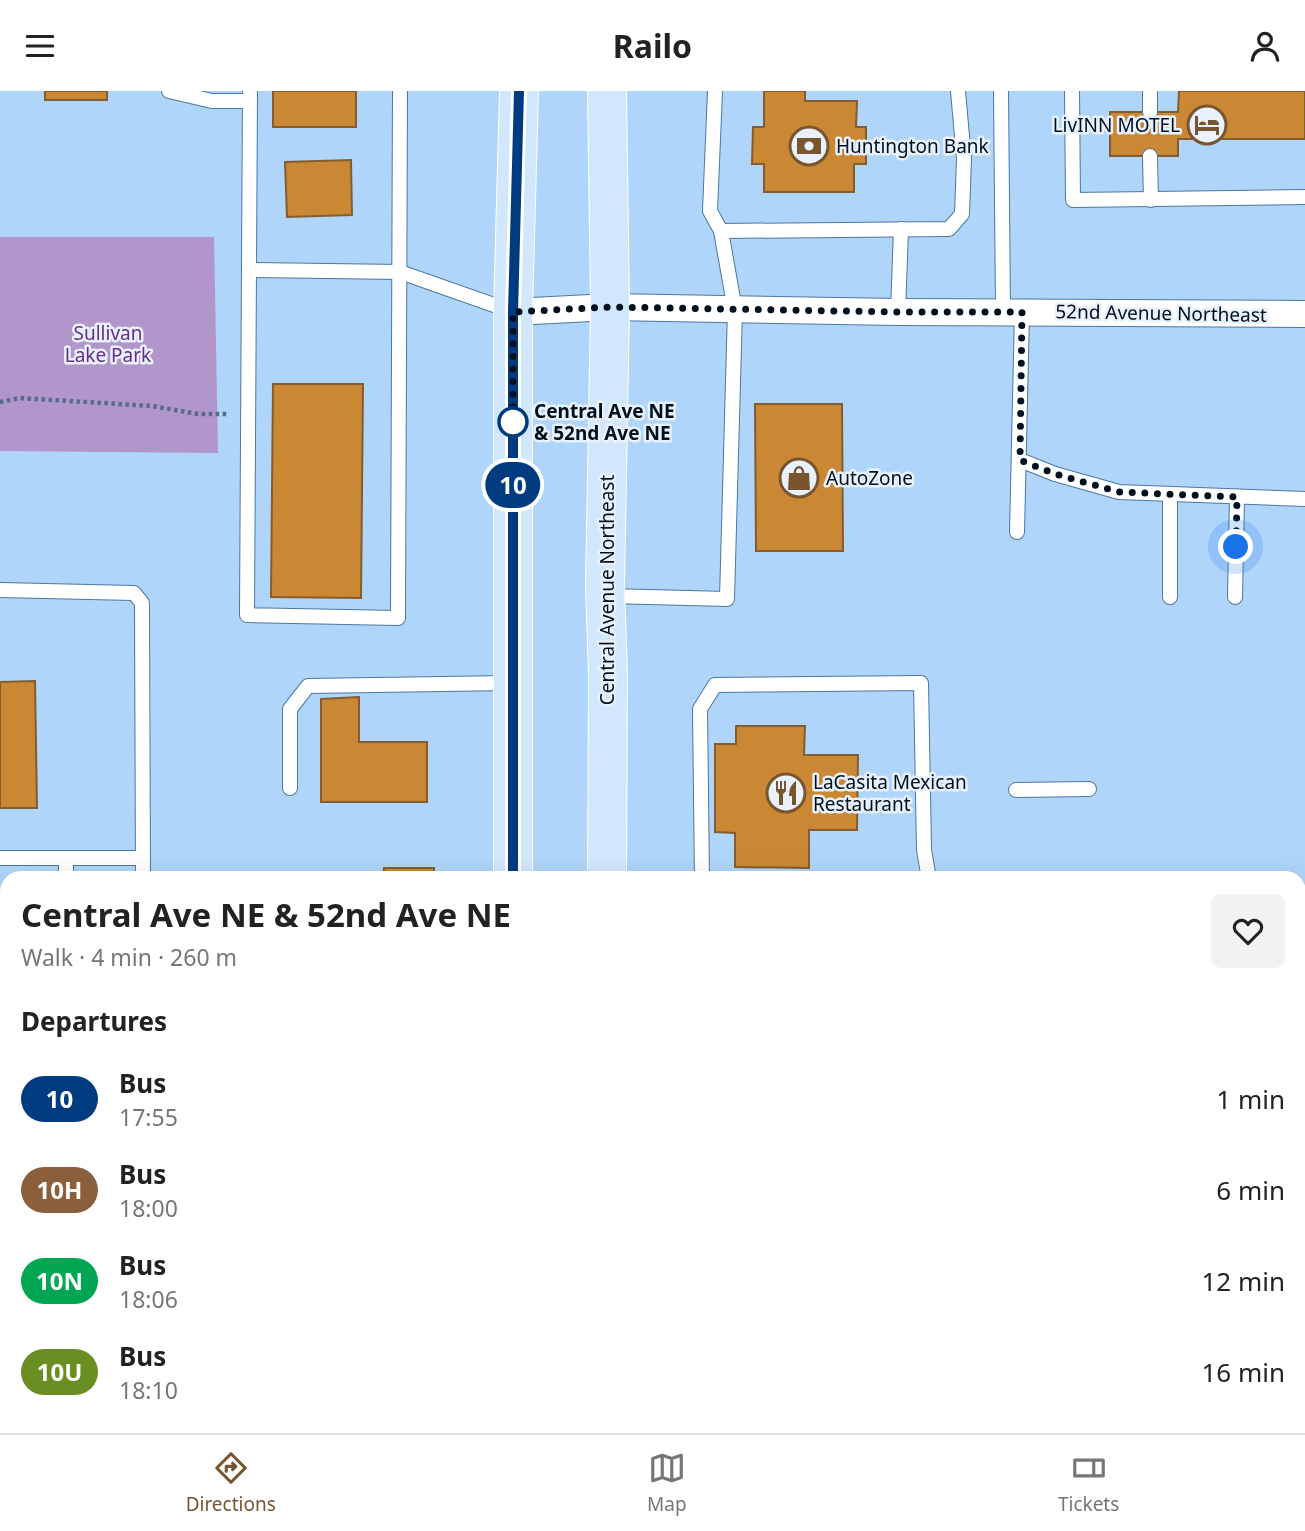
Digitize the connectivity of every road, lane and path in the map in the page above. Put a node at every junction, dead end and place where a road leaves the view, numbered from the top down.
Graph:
1 (169, 91) edge
2 (400, 91) edge
3 (519, 91) edge
4 (607, 91) edge
5 (715, 91) edge
6 (958, 91) edge
7 (1000, 91) edge
8 (1072, 91) edge
9 (1150, 91) edge
10 (250, 96) edge
11 (1150, 111) dead end
12 (1150, 156) dead end
13 (1305, 197) edge
14 (1151, 200) junction
15 (901, 229) junction
16 (721, 231) junction
17 (250, 270) junction
18 (400, 272) junction
19 (610, 307) junction
20 (734, 310) junction
21 (1013, 311) junction
22 (513, 312) junction
23 (898, 312) junction
24 (1305, 314) edge
25 (0, 402) edge
26 (249, 413) junction
27 (1020, 460) junction
28 (1170, 495) junction
29 (1237, 497) junction
30 (1305, 499) edge
31 (1017, 532) dead end
32 (0, 590) edge
33 (605, 596) junction
34 (1170, 597) dead end
35 (1235, 597) dead end
36 (514, 683) junction
37 (290, 788) dead end
38 (1089, 789) dead end
39 (1016, 790) dead end
40 (0, 858) edge
41 (66, 858) junction
42 (143, 858) junction
43 (66, 871) edge
44 (143, 871) edge
45 (513, 871) edge
46 (607, 871) edge
47 (702, 871) edge
48 (928, 871) edge

1 - 10 lane
2 - 18 lane
3 - 22 main road
4 - 19 main road, Central Avenue Northeast
5 - 16 lane
6 - 15 lane
7 - 21 lane
8 - 14 lane
9 - 11 lane
10 - 17 lane
12 - 14 lane
13 - 14 lane
15 - 16 lane
15 - 23 lane
16 - 20 lane
17 - 18 lane
17 - 26 lane
18 - 22 lane
18 - 26 lane
19 - 20 street, 52nd Avenue Northeast
19 - 22 street, 52nd Avenue Northeast
19 - 33 main road, Central Avenue Northeast
20 - 23 street, 52nd Avenue Northeast
20 - 33 lane
21 - 23 street, 52nd Avenue Northeast
21 - 24 street, 52nd Avenue Northeast
21 - 27 lane
22 - 36 main road
25 - 26 path
27 - 28 lane
27 - 31 lane
28 - 29 lane
28 - 34 lane
29 - 30 lane
29 - 35 lane
32 - 42 lane
33 - 46 main road, Central Avenue Northeast
36 - 37 lane
36 - 45 main road
38 - 39 lane
40 - 41 lane
41 - 42 lane
41 - 43 lane
42 - 44 lane
47 - 48 lane

